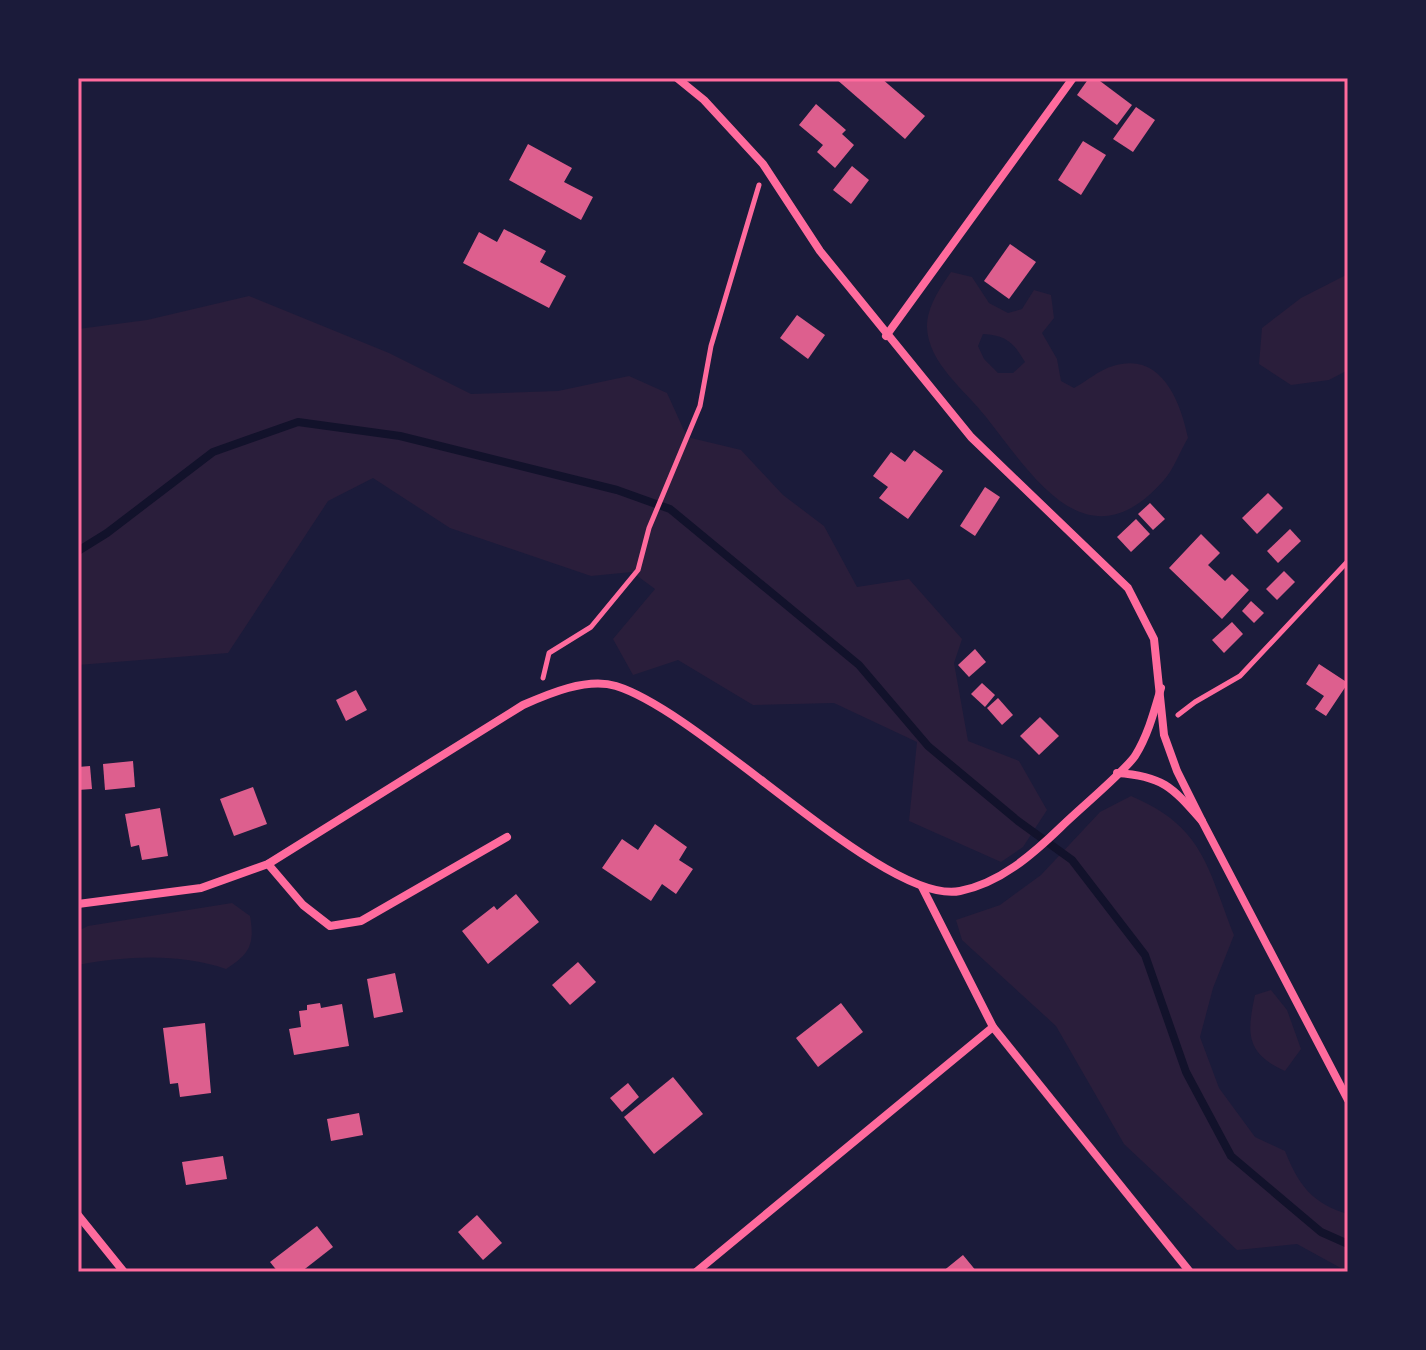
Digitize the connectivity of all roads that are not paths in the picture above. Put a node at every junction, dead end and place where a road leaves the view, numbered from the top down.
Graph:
1 (677, 78) edge
2 (1073, 78) edge
3 (886, 336) junction
4 (1161, 688) junction
5 (1116, 773) junction
6 (1202, 821) junction
7 (507, 837) dead end
8 (268, 864) junction
9 (922, 887) junction
10 (78, 904) edge
11 (993, 1027) junction
12 (1348, 1100) edge
13 (78, 1215) edge
14 (124, 1272) edge
15 (696, 1272) edge
16 (1190, 1272) edge

1 - 3 street
2 - 3 street
3 - 4 street
4 - 5 street
4 - 6 street
5 - 6 street
5 - 9 street
6 - 12 street
7 - 8 street
8 - 9 street
8 - 10 street
9 - 11 street
11 - 15 street
11 - 16 street
13 - 14 street

